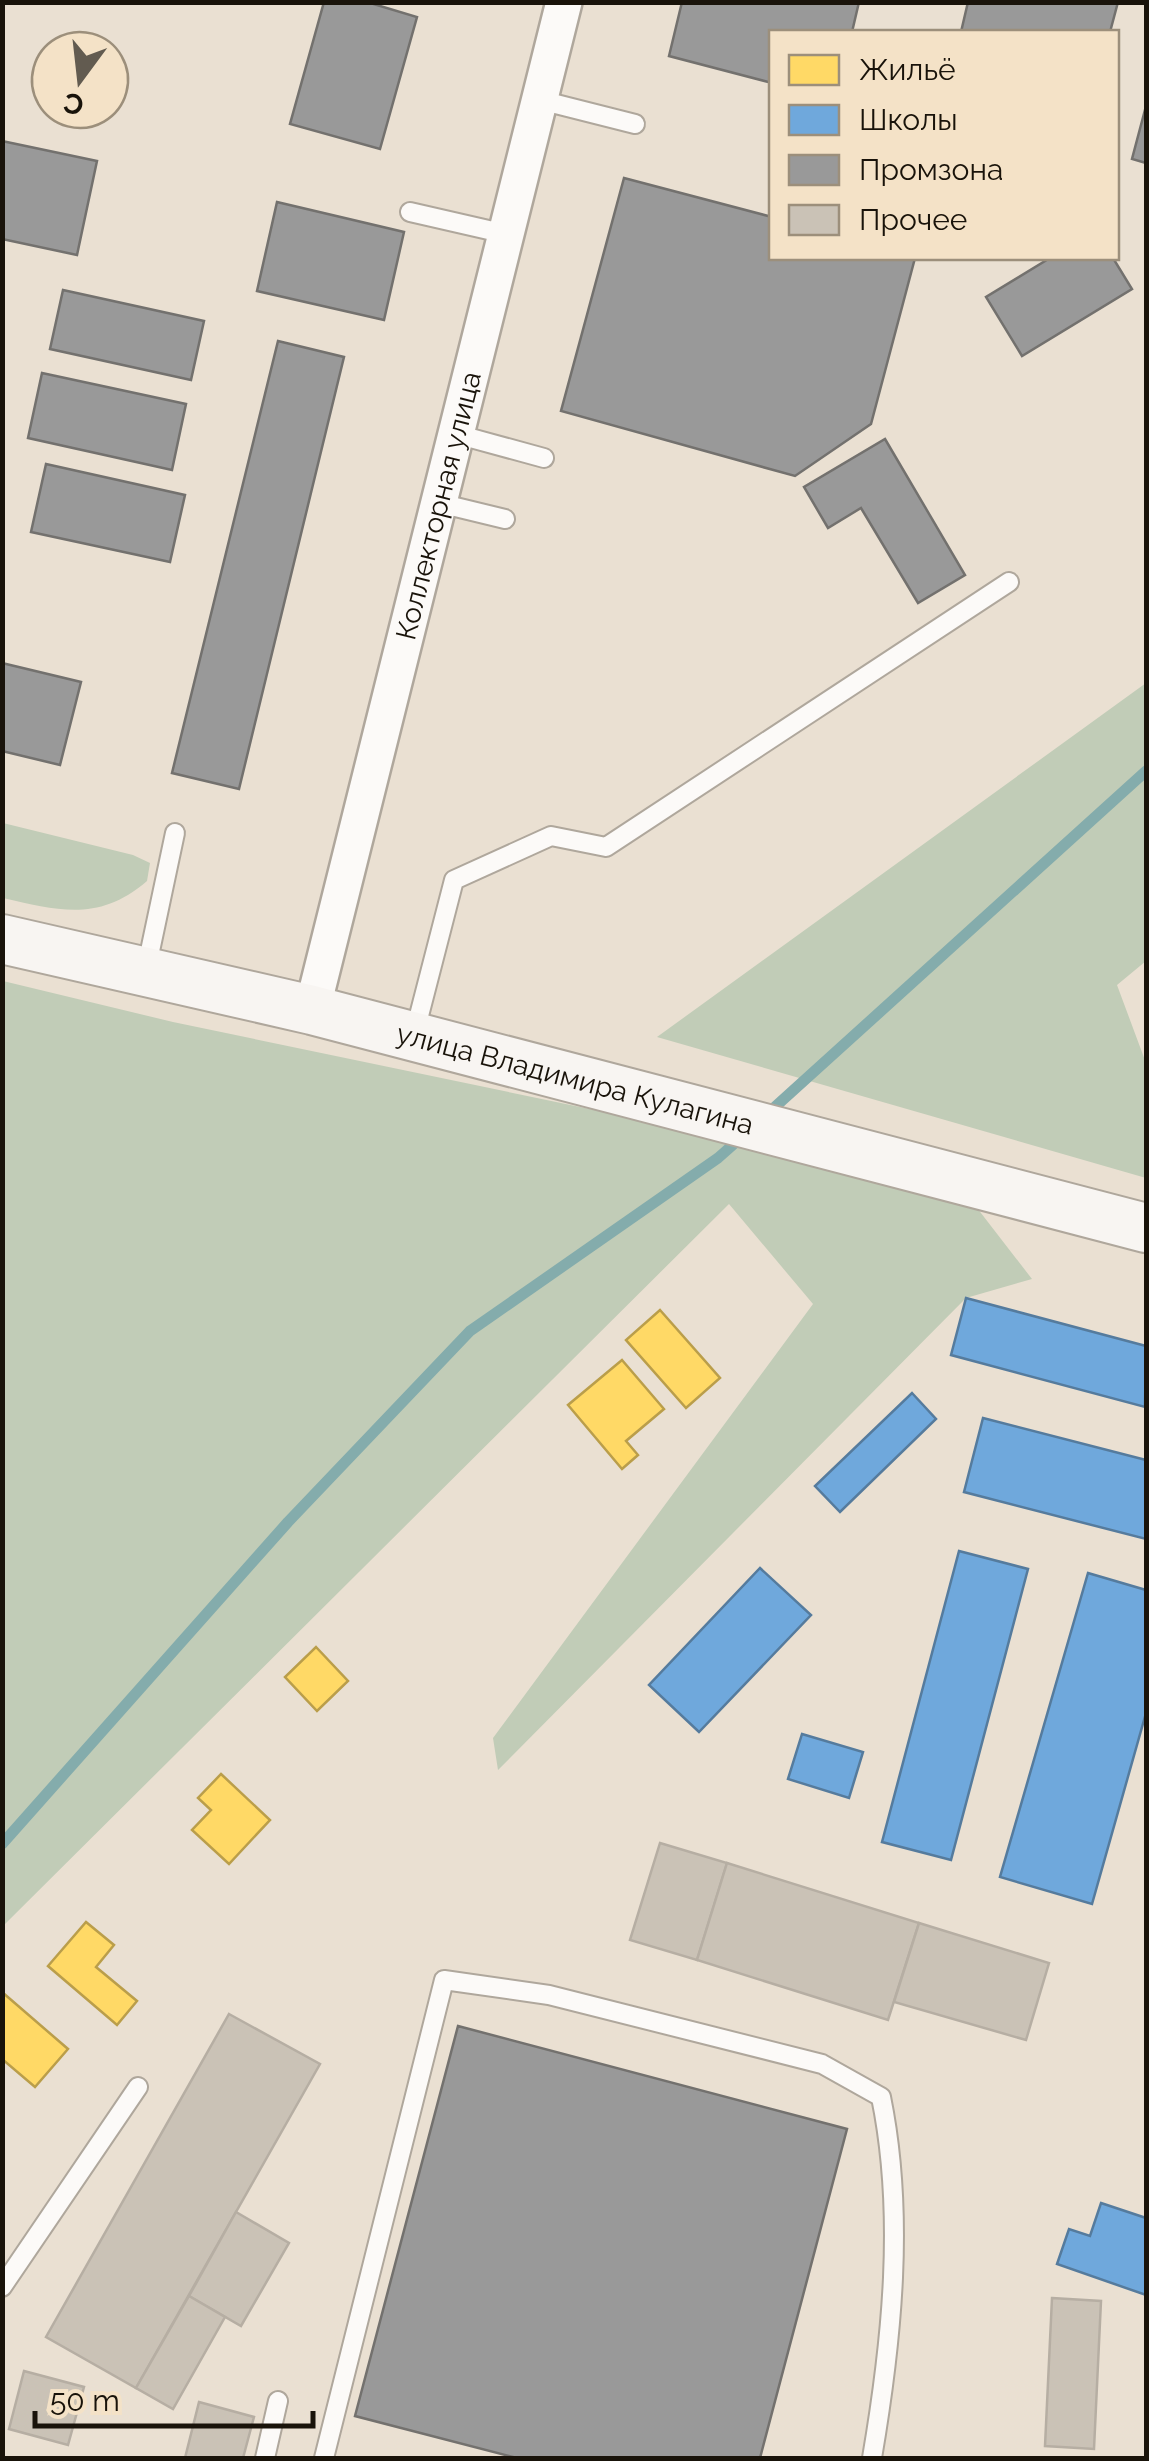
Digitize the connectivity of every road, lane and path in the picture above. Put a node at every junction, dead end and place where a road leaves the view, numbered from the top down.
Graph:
1 (564, 2) edge
2 (540, 100) junction
3 (635, 124) dead end
4 (410, 212) dead end
5 (506, 234) junction
6 (456, 434) junction
7 (544, 458) dead end
8 (438, 503) junction
9 (505, 519) dead end
10 (1008, 582) dead end
11 (175, 834) dead end
12 (2, 939) edge
13 (145, 972) junction
14 (312, 1010) junction
15 (413, 1037) junction
16 (1146, 1228) edge
17 (138, 2086) dead end
18 (2, 2287) edge
19 (278, 2402) dead end
20 (265, 2458) edge
21 (324, 2458) edge
22 (872, 2458) edge

1 - 2 street, Коллекторная улица
2 - 3 lane
2 - 5 street, Коллекторная улица
4 - 5 lane
5 - 6 street, Коллекторная улица
6 - 7 lane
6 - 8 street, Коллекторная улица
8 - 9 lane
8 - 14 street, Коллекторная улица
10 - 15 lane
11 - 13 lane
12 - 13 street, улица Владимира Кулагина
13 - 14 street, улица Владимира Кулагина
14 - 15 street, улица Владимира Кулагина
15 - 16 street, улица Владимира Кулагина
17 - 18 lane
19 - 20 lane
21 - 22 lane

